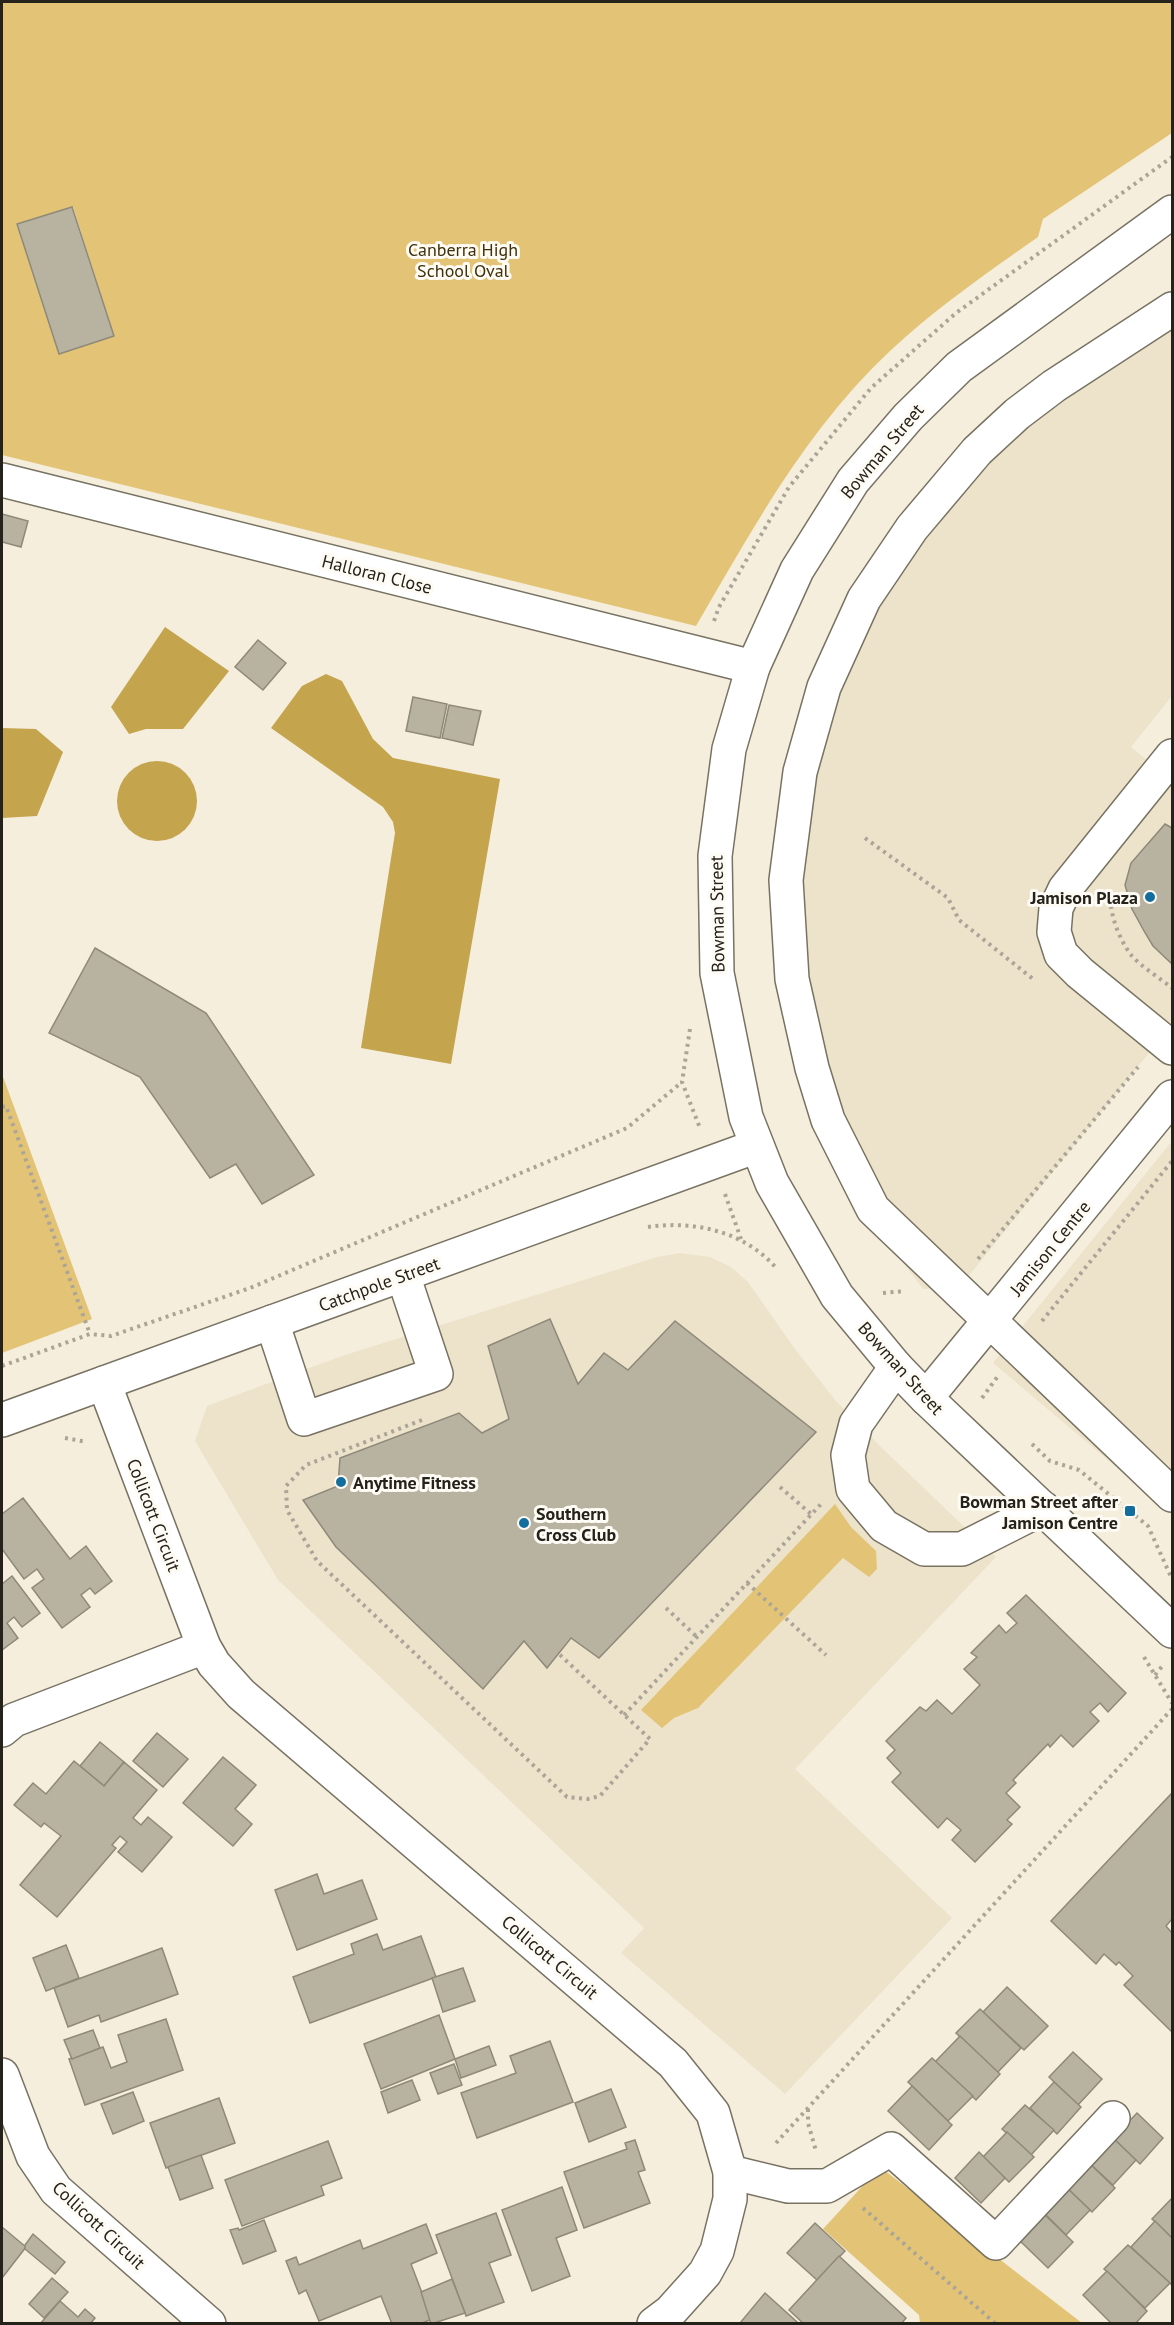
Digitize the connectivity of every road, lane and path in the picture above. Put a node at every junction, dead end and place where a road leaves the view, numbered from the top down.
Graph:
1 (1173, 212) edge
2 (1173, 309) edge
3 (2, 480) edge
4 (753, 667) junction
5 (1173, 756) edge
6 (865, 838) dead end
7 (1113, 879) dead end
8 (1040, 985) dead end
9 (1173, 988) edge
10 (1173, 1048) edge
11 (1131, 1059) dead end
12 (1139, 1066) junction
13 (1147, 1072) dead end
14 (682, 1082) dead end
15 (1173, 1097) edge
16 (2, 1107) edge
17 (757, 1146) junction
18 (1173, 1161) edge
19 (402, 1275) junction
20 (955, 1287) junction
21 (990, 1321) junction
22 (272, 1322) junction
23 (90, 1334) junction
24 (1020, 1349) junction
25 (2, 1366) edge
26 (896, 1367) junction
27 (423, 1379) junction
28 (104, 1383) junction
29 (981, 1397) dead end
30 (926, 1398) junction
31 (2, 1420) edge
32 (57, 1437) dead end
33 (126, 1441) junction
34 (1050, 1461) dead end
35 (850, 1472) junction
36 (780, 1487) dead end
37 (1173, 1495) edge
38 (1043, 1508) junction
39 (811, 1514) junction
40 (1173, 1579) edge
41 (747, 1583) junction
42 (666, 1608) dead end
43 (1173, 1631) edge
44 (697, 1637) junction
45 (204, 1647) junction
46 (559, 1654) dead end
47 (826, 1655) dead end
48 (1173, 1709) edge
49 (624, 1715) junction
50 (2, 1730) edge
51 (2, 2075) edge
52 (808, 2108) junction
53 (1113, 2118) dead end
54 (10, 2127) edge
55 (765, 2143) dead end
56 (776, 2143) junction
57 (785, 2149) dead end
58 (730, 2172) junction
59 (834, 2182) junction
60 (209, 2324) edge
61 (654, 2324) edge
62 (996, 2324) edge

1 - 4 street, Bowman Street
2 - 20 street
3 - 4 street, Halloran Close
4 - 17 street, Bowman Street
5 - 10 street
6 - 8 path
7 - 9 path
11 - 12 path
12 - 13 path
12 - 20 path
14 - 23 path
15 - 21 street, Jamison Centre
16 - 23 path
17 - 19 street, Catchpole Street
17 - 26 street, Bowman Street
18 - 24 path
19 - 22 street, Catchpole Street
19 - 27 street
20 - 21 street
21 - 24 street
21 - 30 street, Jamison Centre
22 - 27 street
22 - 28 street, Catchpole Street
23 - 25 path
24 - 29 path
24 - 37 street
26 - 30 street, Bowman Street
26 - 35 street
27 - 49 path
28 - 31 street, Catchpole Street
28 - 33 street, Collicott Circuit
30 - 38 street, Bowman Street
32 - 33 path
33 - 45 street, Collicott Circuit
34 - 40 path
35 - 38 street
35 - 39 path
36 - 39 path
38 - 43 street, Bowman Street
39 - 41 path
41 - 44 path
41 - 47 path
42 - 44 path
44 - 49 path
45 - 50 street
45 - 58 street, Collicott Circuit
46 - 49 path
48 - 52 path
51 - 54 street, Collicott Circuit
52 - 56 path
52 - 59 path
53 - 59 street
54 - 60 street, Collicott Circuit
55 - 56 path
56 - 57 path
58 - 59 street
58 - 61 street, Collicott Circuit
59 - 62 path

